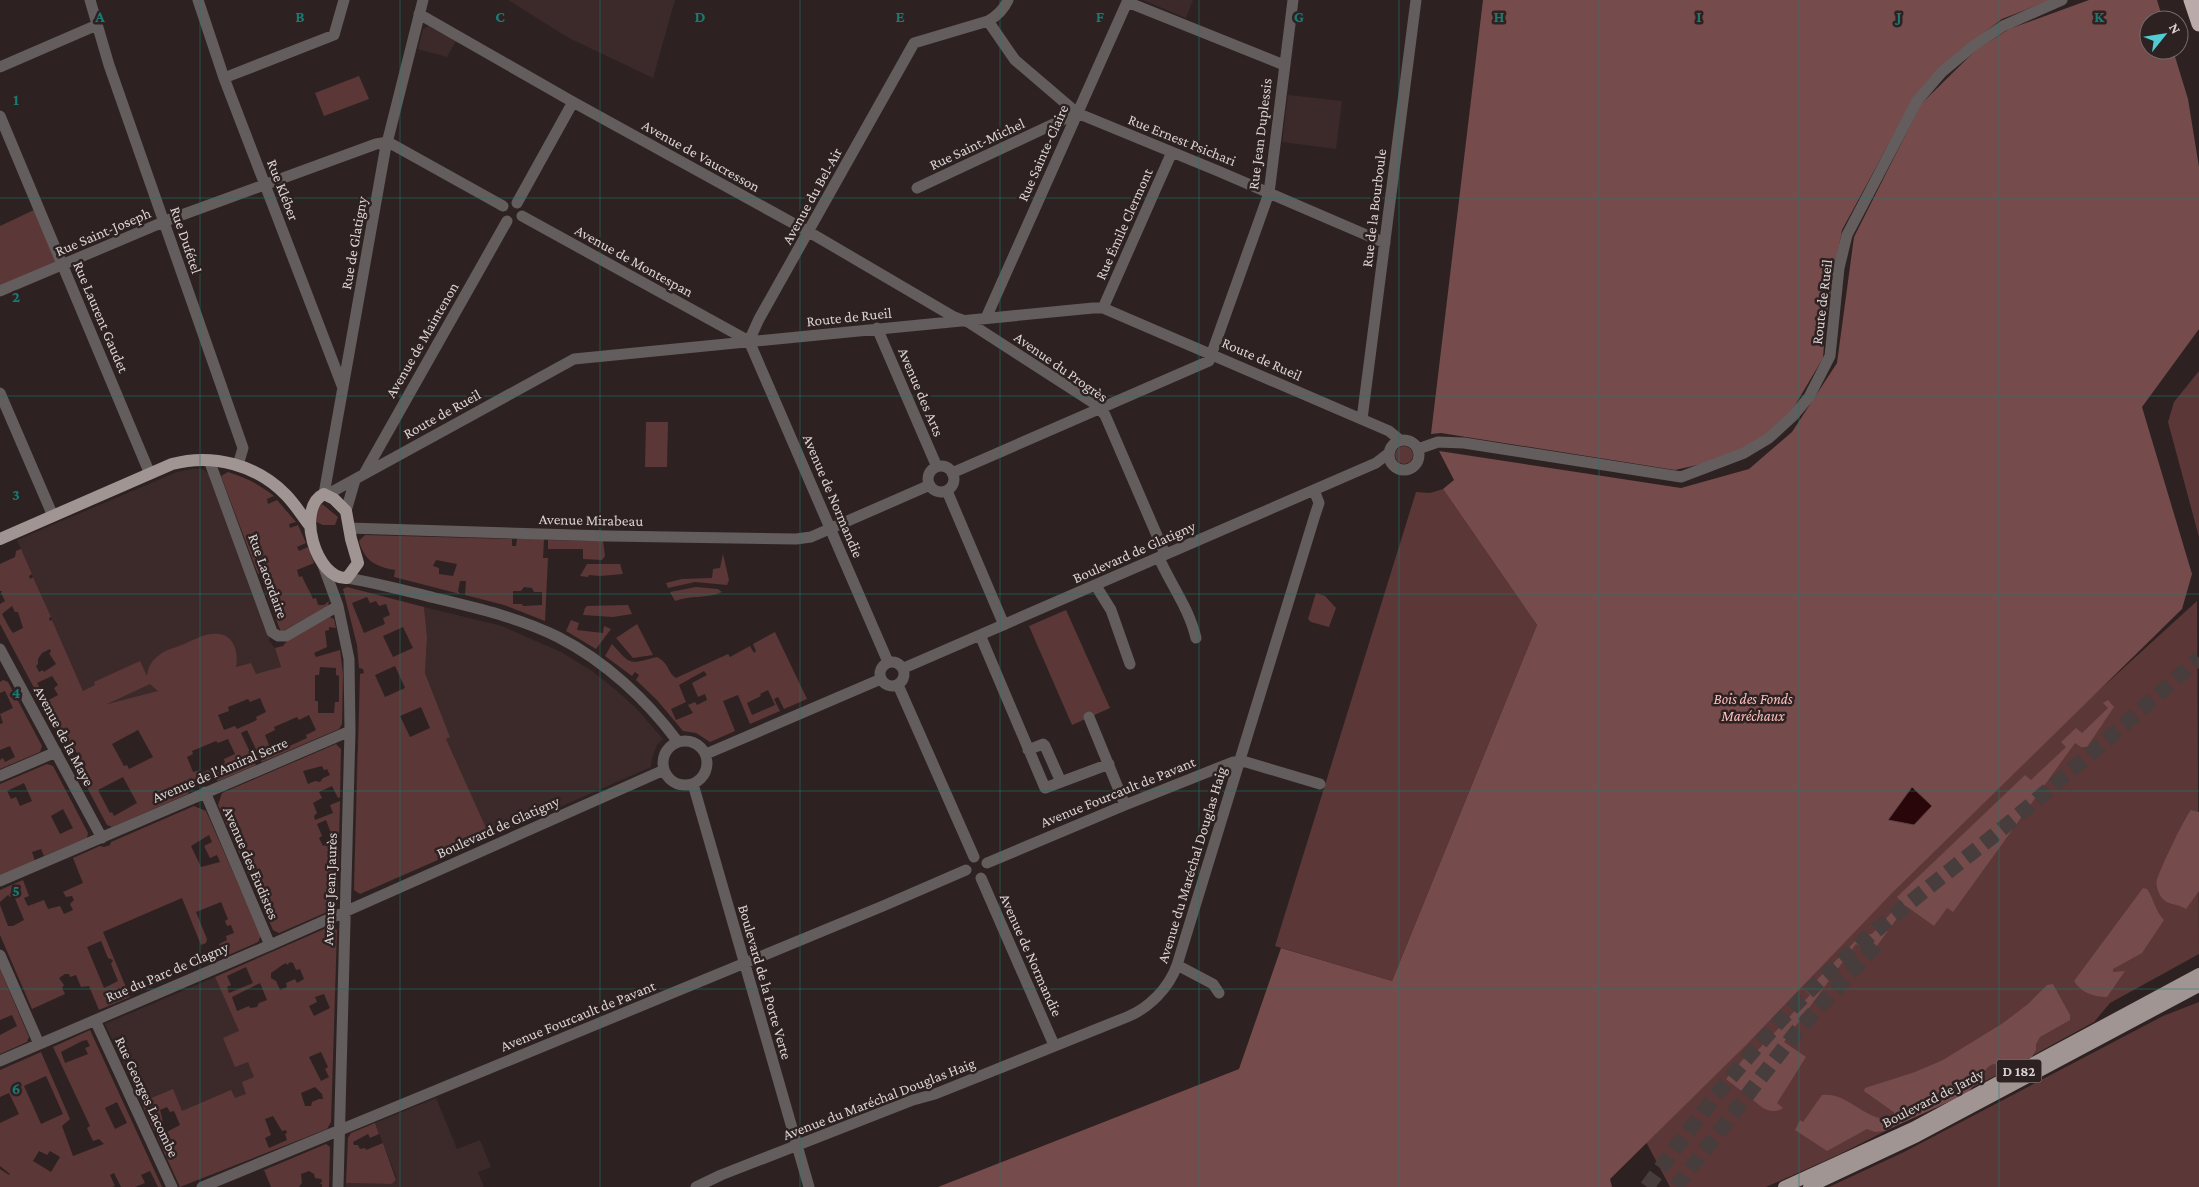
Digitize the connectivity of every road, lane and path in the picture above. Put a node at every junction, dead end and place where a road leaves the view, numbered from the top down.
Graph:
1 (90, 0) edge
2 (198, 0) edge
3 (344, 0) edge
4 (423, 0) edge
5 (1008, 0) edge
6 (1293, 0) edge
7 (1416, 0) edge
8 (2062, 0) edge
9 (2191, 0) edge
10 (1127, 1) edge
11 (420, 14) junction
12 (988, 21) junction
13 (2199, 24) edge
14 (97, 25) junction
15 (1284, 65) junction
16 (0, 67) edge
17 (224, 78) junction
18 (573, 102) junction
19 (1077, 114) junction
20 (0, 116) edge
21 (388, 142) junction
22 (1172, 152) junction
23 (265, 186) junction
24 (917, 188) dead end
25 (1269, 193) junction
26 (517, 202) junction
27 (503, 206) junction
28 (522, 216) junction
29 (507, 221) junction
30 (164, 222) junction
31 (809, 232) junction
32 (1385, 243) junction
33 (63, 264) junction
34 (0, 291) edge
35 (1103, 308) junction
36 (976, 321) junction
37 (877, 328) junction
38 (749, 341) junction
39 (1212, 354) junction
40 (343, 390) junction
41 (0, 393) edge
42 (1102, 410) junction
43 (1362, 419) junction
44 (1383, 429) junction
45 (1400, 440) junction
46 (1418, 449) junction
47 (1391, 455) junction
48 (209, 460) junction
49 (238, 465) junction
50 (937, 467) junction
51 (952, 473) junction
52 (150, 474) junction
53 (359, 477) junction
54 (930, 485) junction
55 (1314, 490) junction
56 (946, 491) junction
57 (288, 496) junction
58 (322, 497) junction
59 (346, 511) junction
60 (53, 516) junction
61 (310, 526) junction
62 (349, 528) junction
63 (831, 528) junction
64 (0, 539) edge
65 (1162, 556) junction
66 (358, 563) junction
67 (323, 565) junction
68 (344, 578) junction
69 (374, 582) junction
70 (1096, 586) junction
71 (334, 594) junction
72 (338, 606) junction
73 (1004, 625) junction
74 (980, 635) junction
75 (1196, 638) dead end
76 (0, 649) edge
77 (888, 662) junction
78 (1130, 664) dead end
79 (904, 668) junction
80 (5, 671) edge
81 (881, 679) junction
82 (898, 685) junction
83 (1089, 717) dead end
84 (350, 730) junction
85 (678, 742) junction
86 (1028, 750) junction
87 (56, 752) junction
88 (706, 754) junction
89 (1240, 761) junction
90 (1109, 764) junction
91 (664, 770) junction
92 (0, 776) edge
93 (1061, 782) junction
94 (693, 784) junction
95 (1320, 784) dead end
96 (205, 792) junction
97 (1125, 804) junction
98 (102, 838) junction
99 (974, 857) junction
100 (987, 863) junction
101 (966, 870) junction
102 (981, 878) junction
103 (0, 881) edge
104 (345, 911) junction
105 (270, 945) junction
106 (0, 955) edge
107 (744, 963) junction
108 (1178, 965) junction
109 (2199, 974) edge
110 (2199, 986) edge
111 (1219, 993) dead end
112 (95, 1020) junction
113 (39, 1044) junction
114 (1054, 1045) junction
115 (0, 1061) edge
116 (339, 1130) junction
117 (796, 1147) junction
118 (172, 1187) edge
119 (202, 1187) edge
120 (338, 1187) edge
121 (696, 1187) edge
122 (808, 1187) edge
123 (1784, 1187) edge
124 (1809, 1187) edge

1 - 14 street, Rue Dufétel
2 - 17 street, Rue Kléber
3 - 17 street
4 - 11 street, Rue de Glatigny
5 - 12 street
6 - 15 street, Rue Jean Duplessis
7 - 32 street, Rue de la Bourboule
8 - 46 street, Route de Rueil
9 - 13 highway
10 - 15 street
10 - 19 street, Rue Sainte-Claire
11 - 18 street, Avenue de Vaucresson
11 - 21 street, Rue de Glatigny
12 - 19 street, Rue Ernest Psichari
12 - 31 street, Avenue du Bel-Air
14 - 16 street
14 - 30 street, Rue Dufétel
15 - 25 street, Rue Jean Duplessis
17 - 23 street, Rue Kléber
18 - 26 street
18 - 31 street, Avenue de Vaucresson
19 - 22 street, Rue Ernest Psichari
19 - 24 street, Rue Saint-Michel
19 - 36 street, Rue Sainte-Claire
20 - 33 street, Rue Laurent Gaudet
21 - 23 street, Rue Saint-Joseph
21 - 27 street
21 - 40 street, Rue de Glatigny
22 - 25 street, Rue Ernest Psichari
22 - 35 street, Rue Émile Clermont
23 - 30 street, Rue Saint-Joseph
23 - 40 street, Rue Kléber
25 - 32 street, Rue Ernest Psichari
25 - 39 street, Rue Jean Duplessis
26 - 27 street
26 - 28 street
27 - 29 street
28 - 29 street
28 - 38 street, Avenue de Montespan
29 - 53 street, Avenue de Maintenon
30 - 33 street, Rue Saint-Joseph
30 - 49 street, Rue Dufétel
31 - 36 street, Avenue de Vaucresson
31 - 38 street, Avenue du Bel-Air
32 - 43 street, Rue de la Bourboule
33 - 34 street, Rue Saint-Joseph
33 - 52 street, Rue Laurent Gaudet
35 - 36 street, Route de Rueil
35 - 39 street, Route de Rueil
36 - 37 street, Route de Rueil
36 - 42 street, Avenue du Progrès
37 - 38 street, Route de Rueil
37 - 50 street, Avenue des Arts
38 - 53 street, Route de Rueil
38 - 63 street, Avenue de Normandie
39 - 42 street
39 - 43 street, Route de Rueil
40 - 58 street, Rue de Glatigny
41 - 60 street
42 - 51 street
42 - 65 street, Avenue du Progrès
43 - 44 street, Route de Rueil
44 - 45 street, Route de Rueil
44 - 47 street
45 - 46 street
45 - 47 street
46 - 47 street
47 - 55 street, Boulevard de Glatigny
48 - 49 main road
48 - 52 main road
48 - 72 street, Rue Lacordaire
49 - 57 main road
50 - 51 street
50 - 54 street
51 - 56 street
52 - 60 main road
53 - 58 street, Route de Rueil
53 - 59 street, Avenue de Maintenon
54 - 56 street
54 - 63 street, Avenue Mirabeau
55 - 65 street, Boulevard de Glatigny
55 - 89 street, Avenue du Maréchal Douglas Haig
56 - 73 street
57 - 58 main road
57 - 61 main road
58 - 59 main road
58 - 61 main road
59 - 62 main road
60 - 64 main road
61 - 67 main road
62 - 63 street, Avenue Mirabeau
62 - 66 main road
63 - 77 street, Avenue de Normandie
65 - 70 street, Boulevard de Glatigny
65 - 75 street, Avenue du Progrès
66 - 68 main road
66 - 69 street
67 - 68 main road
67 - 71 street, Avenue Jean Jaurès
68 - 69 street
68 - 71 street
69 - 85 street
70 - 73 street, Boulevard de Glatigny
70 - 78 street
71 - 72 street, Avenue Jean Jaurès
72 - 84 street, Avenue Jean Jaurès
73 - 74 street, Boulevard de Glatigny
74 - 79 street, Boulevard de Glatigny
74 - 86 street
76 - 80 street, Avenue de la Maye
77 - 79 street
77 - 81 street
79 - 82 street
80 - 87 street, Avenue de la Maye
81 - 82 street
81 - 88 street
82 - 99 street
83 - 90 street
84 - 96 street, Avenue de l'Amiral Serre
84 - 104 street, Avenue Jean Jaurès
85 - 88 street
85 - 91 street
86 - 93 street
86 - 93 street
87 - 92 street
87 - 98 street, Avenue de la Maye
88 - 94 street
89 - 95 street
89 - 97 street, Avenue Fourcault de Pavant
89 - 108 street, Avenue du Maréchal Douglas Haig
90 - 93 street
90 - 97 street
91 - 94 street
91 - 104 street, Boulevard de Glatigny
94 - 107 street, Boulevard de la Porte Verte
96 - 98 street, Avenue de l'Amiral Serre
96 - 105 street, Avenue des Eudistes
97 - 100 street, Avenue Fourcault de Pavant
98 - 103 street, Avenue de l'Amiral Serre
99 - 100 street
99 - 101 street
100 - 102 street
101 - 102 street
101 - 107 street, Avenue Fourcault de Pavant
102 - 114 street, Avenue de Normandie
104 - 105 street, Rue du Parc de Clagny
104 - 116 street, Avenue Jean Jaurès
105 - 112 street, Rue du Parc de Clagny
106 - 113 street
107 - 116 street, Avenue Fourcault de Pavant
107 - 117 street, Boulevard de la Porte Verte
108 - 111 street
108 - 114 street, Avenue du Maréchal Douglas Haig
109 - 123 main road, Boulevard de Jardy / D 182
110 - 124 main road, Boulevard de Jardy / D 182
112 - 113 street, Rue du Parc de Clagny
112 - 118 street, Rue Georges Lacombe
113 - 115 street, Rue du Parc de Clagny
114 - 117 street, Avenue du Maréchal Douglas Haig
116 - 119 street, Avenue Fourcault de Pavant
116 - 120 street, Avenue Jean Jaurès
117 - 121 street, Avenue du Maréchal Douglas Haig
117 - 122 street, Boulevard de la Porte Verte

